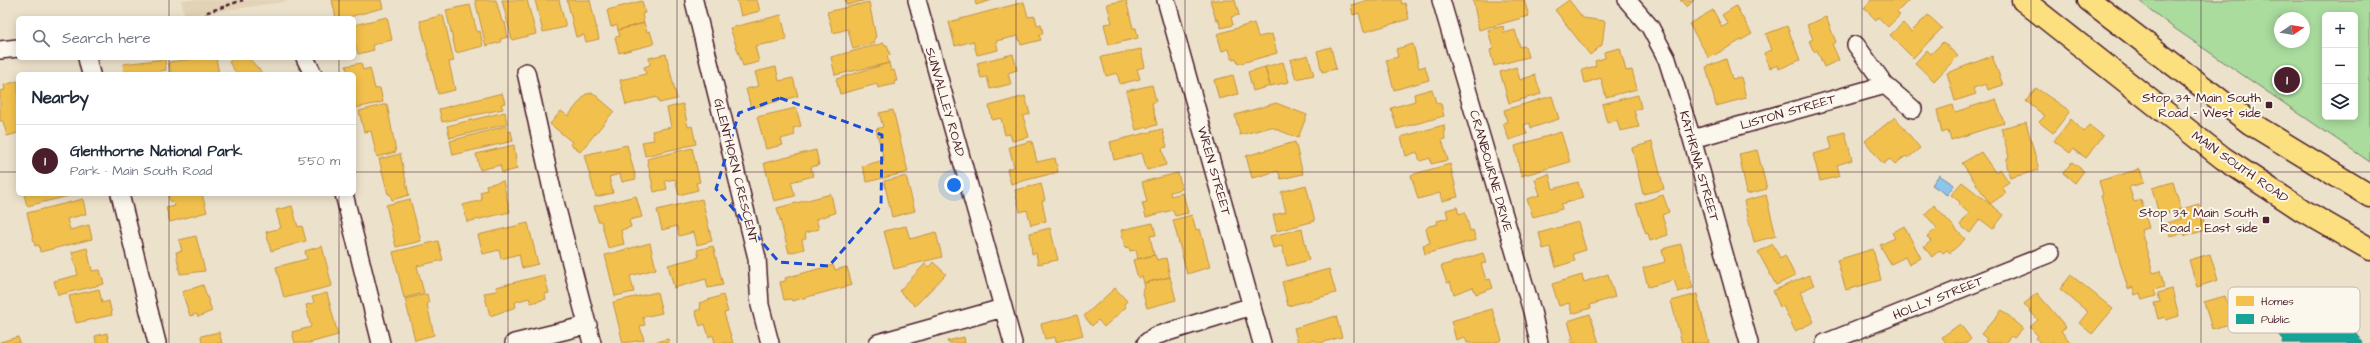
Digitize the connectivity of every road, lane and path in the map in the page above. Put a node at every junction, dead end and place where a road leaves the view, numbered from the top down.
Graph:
1 (243, 0) edge
2 (917, 0) edge
3 (1166, 0) edge
4 (1441, 0) edge
5 (1627, 0) edge
6 (2023, 0) edge
7 (2089, 0) edge
8 (694, 1) edge
9 (206, 16) edge
10 (1856, 45) dead end
11 (16, 48) edge
12 (0, 50) edge
13 (88, 60) edge
14 (306, 60) edge
15 (90, 72) edge
16 (312, 72) edge
17 (526, 72) dead end
18 (1885, 85) junction
19 (1913, 109) dead end
20 (1692, 139) junction
21 (2343, 181) junction
22 (120, 196) edge
23 (344, 196) edge
24 (2370, 196) edge
25 (2370, 200) edge
26 (2370, 249) edge
27 (2051, 253) dead end
28 (1252, 306) junction
29 (1003, 308) junction
30 (588, 325) junction
31 (157, 343) edge
32 (381, 343) edge
33 (514, 343) edge
34 (592, 343) edge
35 (770, 343) edge
36 (878, 343) edge
37 (1012, 343) edge
38 (1146, 343) edge
39 (1262, 343) edge
40 (1539, 343) edge
41 (1749, 343) edge
42 (1825, 343) edge

1 - 9 path
2 - 29 street, SUNVALLEY ROAD
3 - 28 street, WREN STREET
4 - 40 street, CRANBOURNE DRIVE
5 - 20 street, KATHRINA STREET
6 - 26 highway, MAIN SOUTH ROAD
7 - 21 highway
8 - 35 street, GLENTHORN CRESCENT
10 - 18 street
11 - 12 street
13 - 15 street
14 - 16 street
17 - 30 street
18 - 19 street
18 - 20 street, LISTON STREET
20 - 41 street, KATHRINA STREET
21 - 24 highway
21 - 25 highway
22 - 31 street
23 - 32 street
27 - 42 street, HOLLY STREET
28 - 38 street
28 - 39 street, WREN STREET
29 - 36 street
29 - 37 street, SUNVALLEY ROAD
30 - 33 street
30 - 34 street

